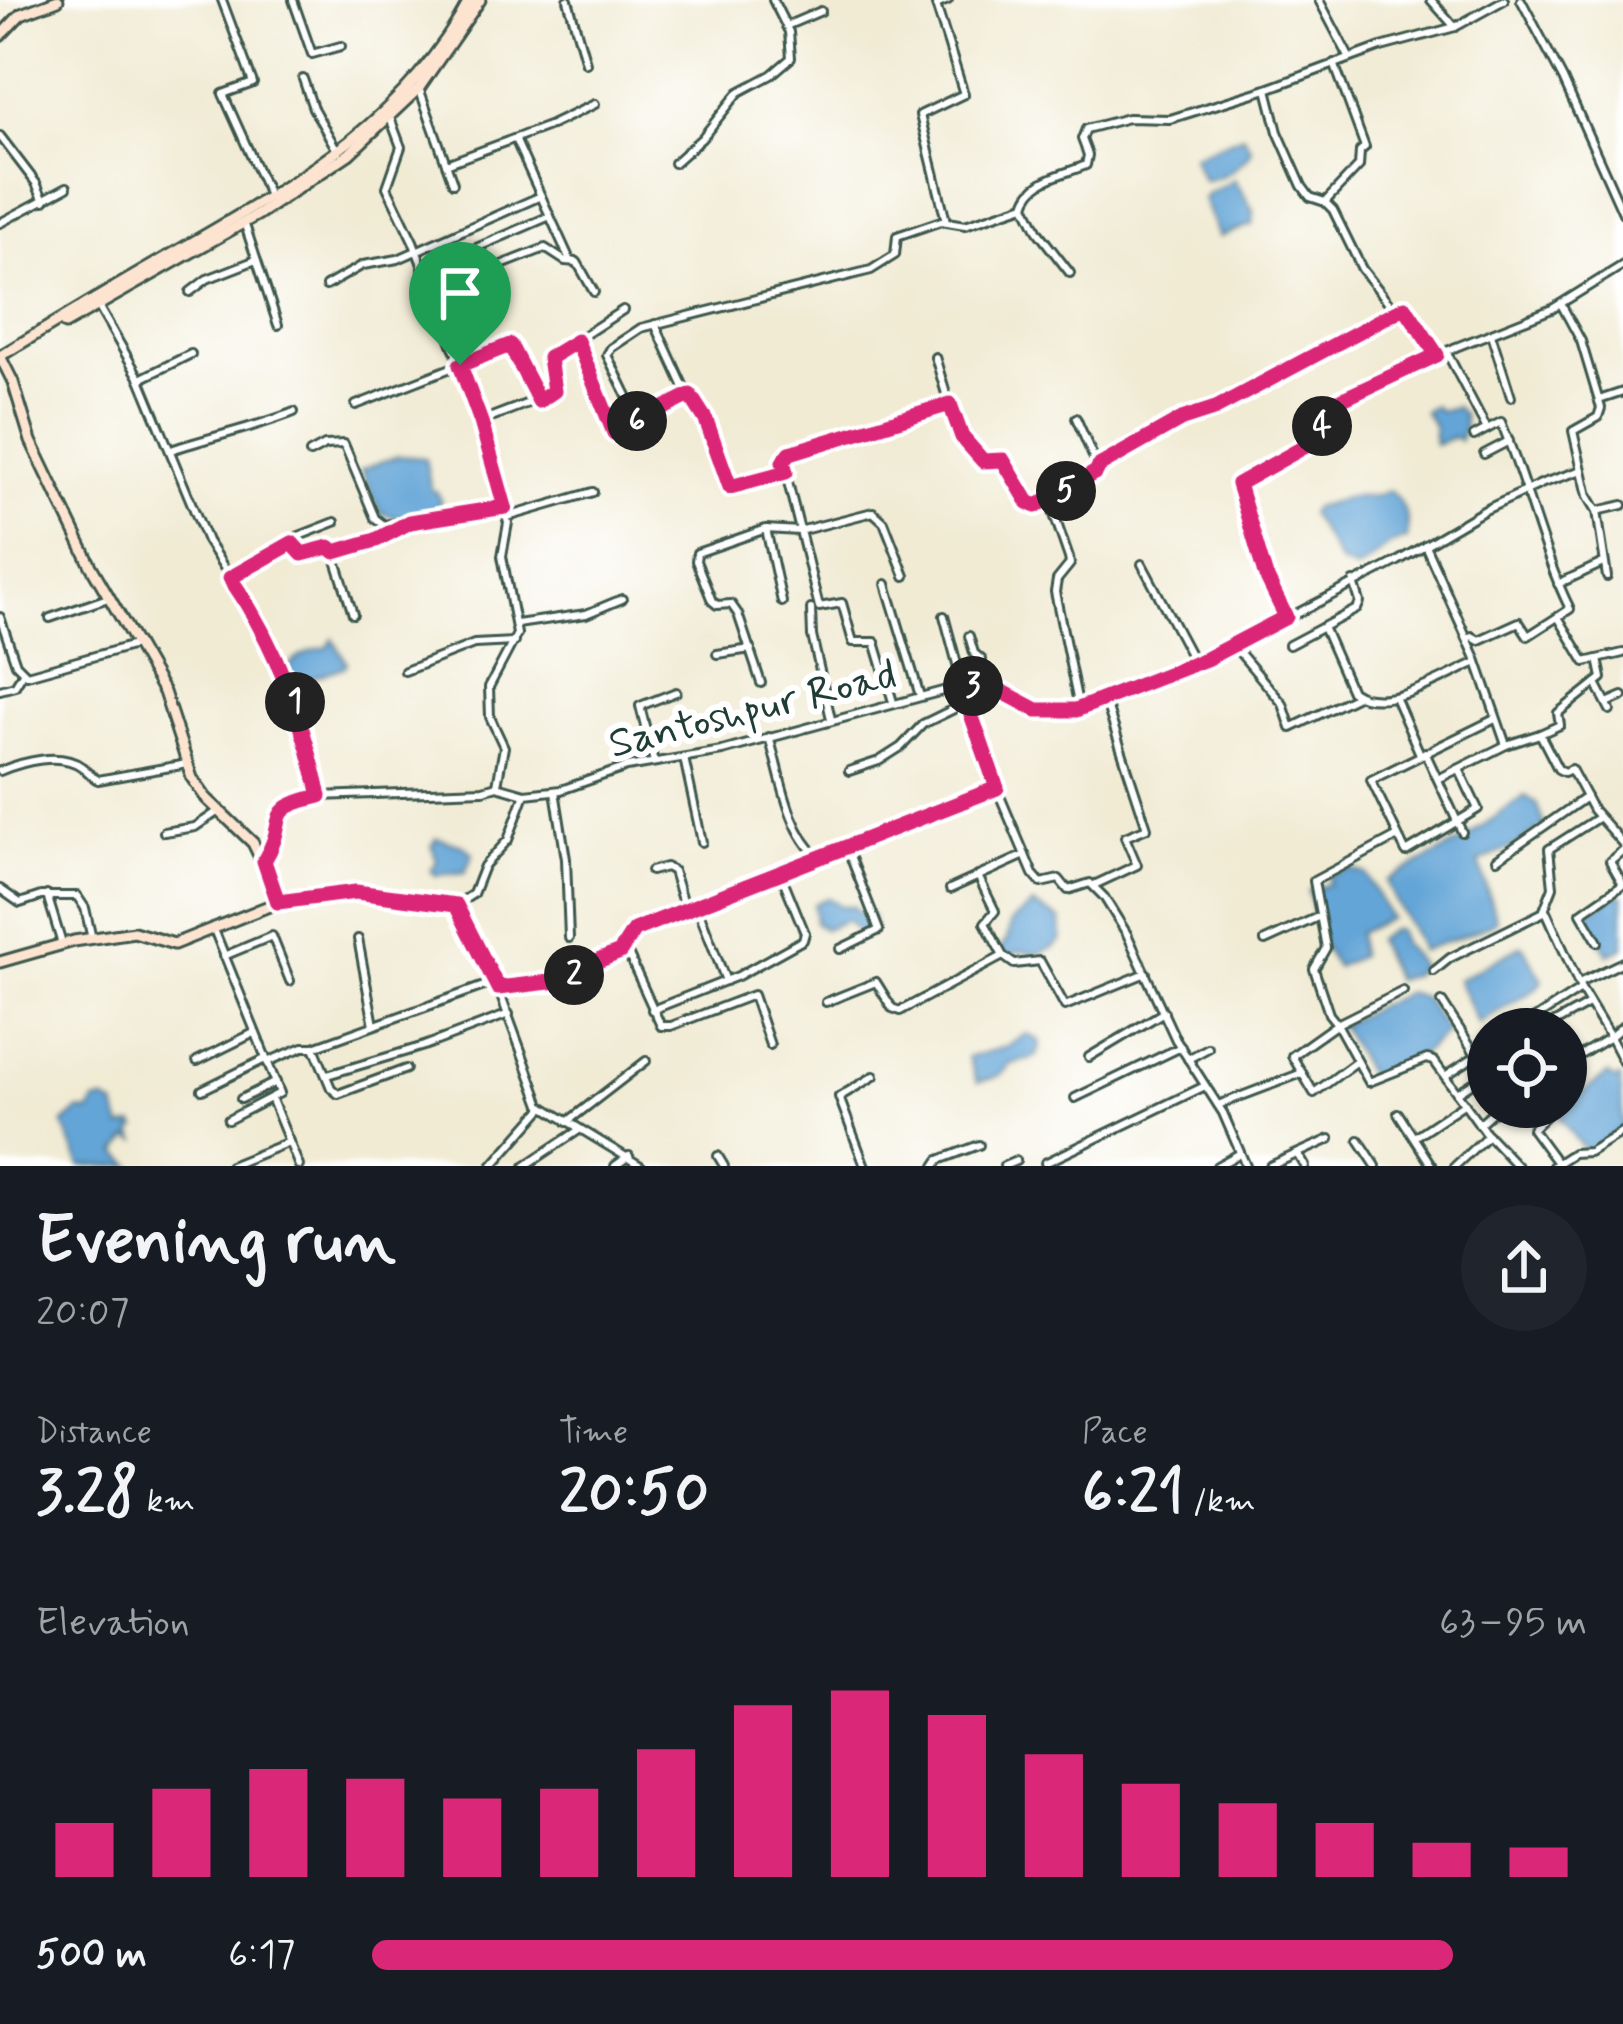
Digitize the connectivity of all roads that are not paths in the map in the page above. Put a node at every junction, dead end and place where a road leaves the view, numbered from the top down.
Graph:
1 (58, 0) edge
2 (222, 0) edge
3 (293, 0) edge
4 (470, 0) edge
5 (480, 0) edge
6 (568, 0) edge
7 (773, 0) edge
8 (948, 0) edge
9 (1318, 0) edge
10 (1431, 0) edge
11 (1504, 0) edge
12 (1521, 0) edge
13 (821, 11) dead end
14 (786, 26) junction
15 (1455, 27) junction
16 (1, 33) edge
17 (340, 46) dead end
18 (1349, 58) junction
19 (586, 63) dead end
20 (1334, 63) junction
21 (303, 79) dead end
22 (419, 88) junction
23 (1267, 89) junction
24 (595, 104) dead end
25 (389, 115) junction
26 (0, 136) edge
27 (515, 139) junction
28 (338, 152) junction
29 (674, 163) dead end
30 (446, 164) junction
31 (453, 183) dead end
32 (67, 187) dead end
33 (541, 196) junction
34 (270, 198) junction
35 (44, 201) junction
36 (1325, 202) junction
37 (1025, 205) junction
38 (1623, 213) edge
39 (550, 216) junction
40 (946, 221) junction
41 (244, 222) junction
42 (0, 223) edge
43 (416, 250) junction
44 (256, 260) junction
45 (570, 260) junction
46 (1623, 265) edge
47 (423, 271) junction
48 (1070, 273) dead end
49 (326, 286) dead end
50 (190, 292) dead end
51 (594, 292) dead end
52 (430, 293) junction
53 (1561, 304) junction
54 (98, 306) junction
55 (623, 310) dead end
56 (1397, 313) junction
57 (656, 324) junction
58 (278, 325) dead end
59 (1491, 334) junction
60 (577, 341) junction
61 (1446, 351) junction
62 (191, 354) dead end
63 (1437, 355) junction
64 (935, 357) dead end
65 (1, 358) edge
66 (460, 365) junction
67 (140, 379) junction
68 (1623, 392) edge
69 (690, 395) junction
70 (1511, 397) dead end
71 (1599, 400) junction
72 (539, 401) junction
73 (950, 404) junction
74 (356, 405) dead end
75 (294, 412) dead end
76 (1076, 418) dead end
77 (639, 420) junction
78 (481, 422) junction
79 (1487, 429) junction
80 (1474, 436) dead end
81 (1509, 442) junction
82 (171, 450) junction
83 (310, 453) dead end
84 (1484, 454) dead end
85 (1099, 466) junction
86 (1582, 470) junction
87 (786, 472) junction
88 (1528, 489) junction
89 (593, 492) dead end
90 (1049, 502) junction
91 (1623, 505) edge
92 (505, 507) junction
93 (1597, 511) junction
94 (507, 518) junction
95 (334, 522) dead end
96 (410, 522) junction
97 (766, 530) junction
98 (799, 531) junction
99 (292, 543) junction
100 (1425, 545) junction
101 (335, 552) junction
102 (1604, 562) junction
103 (1142, 564) dead end
104 (904, 576) dead end
105 (1606, 577) dead end
106 (230, 578) junction
107 (1354, 582) junction
108 (886, 584) dead end
109 (1558, 584) junction
110 (108, 598) junction
111 (622, 599) dead end
112 (782, 602) dead end
113 (811, 609) dead end
114 (353, 614) dead end
115 (944, 616) dead end
116 (0, 617) edge
117 (1286, 617) junction
118 (1558, 617) junction
119 (50, 618) dead end
120 (517, 624) junction
121 (1323, 627) junction
122 (970, 636) dead end
123 (1467, 638) junction
124 (514, 642) junction
125 (138, 644) junction
126 (1234, 646) junction
127 (1289, 646) dead end
128 (751, 649) junction
129 (1623, 653) edge
130 (718, 654) dead end
131 (1598, 659) junction
132 (1477, 662) junction
133 (1195, 663) junction
134 (406, 671) dead end
135 (22, 673) junction
136 (1596, 682) junction
137 (761, 683) dead end
138 (961, 686) junction
139 (982, 687) junction
140 (0, 690) edge
141 (676, 692) dead end
142 (920, 696) junction
143 (1357, 696) junction
144 (1623, 696) edge
145 (1395, 697) junction
146 (1105, 700) junction
147 (893, 704) junction
148 (966, 704) junction
149 (1080, 709) junction
150 (831, 719) junction
151 (1495, 719) junction
152 (1540, 734) junction
153 (770, 737) junction
154 (1506, 745) junction
155 (1423, 753) junction
156 (684, 758) junction
157 (654, 761) junction
158 (187, 764) junction
159 (1459, 769) junction
160 (0, 771) edge
161 (849, 771) dead end
162 (1438, 779) junction
163 (497, 786) junction
164 (997, 788) junction
165 (554, 791) junction
166 (525, 794) junction
167 (320, 796) junction
168 (1586, 797) junction
169 (220, 810) junction
170 (1599, 817) junction
171 (1457, 822) junction
172 (164, 832) dead end
173 (1462, 832) dead end
174 (1398, 836) junction
175 (702, 842) dead end
176 (1623, 847) edge
177 (847, 848) junction
178 (1025, 855) junction
179 (819, 858) junction
180 (1497, 859) dead end
181 (264, 861) junction
182 (651, 871) dead end
183 (780, 872) junction
184 (979, 876) junction
185 (1093, 885) junction
186 (950, 889) dead end
187 (0, 890) edge
188 (47, 896) junction
189 (278, 902) junction
190 (696, 904) junction
191 (456, 905) junction
192 (685, 910) junction
193 (1544, 910) junction
194 (1320, 916) junction
195 (213, 927) junction
196 (569, 938) dead end
197 (358, 939) dead end
198 (92, 940) junction
199 (1265, 941) dead end
200 (1598, 942) dead end
201 (62, 944) junction
202 (625, 947) junction
203 (841, 949) dead end
204 (224, 956) junction
205 (1003, 956) junction
206 (0, 962) edge
207 (1623, 962) edge
208 (1434, 970) dead end
209 (1146, 973) junction
210 (290, 981) dead end
211 (726, 981) junction
212 (496, 985) junction
213 (1580, 986) junction
214 (1403, 991) dead end
215 (1442, 1001) dead end
216 (826, 1002) dead end
217 (1589, 1004) junction
218 (1550, 1008) edge
219 (1582, 1008) edge
220 (652, 1010) junction
221 (1164, 1012) junction
222 (509, 1014) junction
223 (1337, 1024) junction
224 (374, 1025) junction
225 (1623, 1026) edge
226 (254, 1033) junction
227 (1610, 1037) junction
228 (1467, 1040) edge
229 (770, 1045) dead end
230 (314, 1047) junction
231 (1180, 1047) junction
232 (1208, 1048) dead end
233 (1587, 1051) edge
234 (1089, 1057) dead end
235 (1188, 1060) junction
236 (197, 1061) dead end
237 (266, 1061) junction
238 (646, 1061) dead end
239 (1356, 1062) junction
240 (1467, 1062) edge
241 (1623, 1062) edge
242 (406, 1069) dead end
243 (1302, 1072) junction
244 (327, 1075) junction
245 (874, 1076) dead end
246 (1445, 1076) junction
247 (276, 1082) junction
248 (1205, 1086) junction
249 (1467, 1087) edge
250 (202, 1090) dead end
251 (1457, 1094) junction
252 (1075, 1098) dead end
253 (241, 1099) dead end
254 (272, 1100) junction
255 (1465, 1103) junction
256 (1218, 1106) junction
257 (1467, 1106) edge
258 (544, 1107) junction
259 (1398, 1113) dead end
260 (228, 1120) dead end
261 (567, 1122) junction
262 (1482, 1128) edge
263 (1533, 1128) edge
264 (579, 1130) junction
265 (1623, 1131) edge
266 (1488, 1135) junction
267 (1414, 1136) junction
268 (1330, 1139) dead end
269 (1359, 1140) dead end
270 (290, 1142) junction
271 (979, 1145) dead end
272 (1239, 1154) junction
273 (1298, 1154) junction
274 (629, 1156) junction
275 (718, 1156) dead end
276 (1016, 1161) dead end
277 (1045, 1163) edge
278 (1284, 1163) edge
279 (1227, 1164) edge
280 (1555, 1165) edge
281 (230, 1166) edge
282 (299, 1166) edge
283 (492, 1166) edge
284 (525, 1166) edge
285 (615, 1166) edge
286 (641, 1166) edge
287 (724, 1166) edge
288 (865, 1166) edge
289 (935, 1166) edge
290 (1004, 1166) edge
291 (1217, 1166) edge
292 (1246, 1166) edge
293 (1270, 1166) edge
294 (1305, 1166) edge
295 (1376, 1166) edge
296 (1432, 1166) edge
297 (1456, 1166) edge
298 (1517, 1166) edge

1 - 16 street
2 - 34 street
3 - 17 street
4 - 25 street
5 - 22 street
6 - 19 street
7 - 14 street
8 - 40 street
9 - 18 street
10 - 15 street
11 - 15 street
12 - 38 street
13 - 14 street
14 - 29 street
15 - 18 street
18 - 20 street
20 - 23 street
20 - 36 street
21 - 28 street
22 - 25 street
22 - 30 street
23 - 36 street
23 - 37 street
24 - 27 street
25 - 28 street
25 - 41 street
25 - 43 street
26 - 35 street
27 - 30 street
27 - 33 street
28 - 34 street
30 - 31 street
32 - 35 street
33 - 39 street
33 - 43 street
34 - 65 street
35 - 42 street
36 - 56 street
37 - 40 street
37 - 48 street
39 - 45 street
39 - 47 street
40 - 57 street
41 - 44 street
41 - 54 street
43 - 47 street
43 - 49 street
44 - 50 street
44 - 58 street
45 - 51 street
45 - 52 street
46 - 53 street
47 - 52 street
52 - 66 street
53 - 59 street
53 - 71 street
54 - 65 street
54 - 67 street
55 - 60 street
56 - 63 street
56 - 85 street
57 - 69 street
57 - 77 street
59 - 61 street
59 - 70 street
60 - 72 street
60 - 77 street
61 - 63 street
61 - 79 street
62 - 67 street
63 - 117 street
64 - 73 street
65 - 110 street
66 - 72 street
66 - 74 street
66 - 78 street
67 - 82 street
68 - 71 street
69 - 77 street
69 - 87 street
71 - 86 street
72 - 78 street
73 - 87 street
73 - 90 street
75 - 82 street
76 - 85 street
78 - 92 street
79 - 80 street
79 - 81 street
81 - 84 street
81 - 88 street
82 - 106 street
83 - 96 street
85 - 90 street
86 - 88 street, Santoshpur Road
86 - 93 street
87 - 98 street
88 - 100 street, Santoshpur Road
88 - 109 street
89 - 94 street
90 - 149 street
91 - 93 street
92 - 94 street
92 - 96 street
93 - 102 street
94 - 120 street
95 - 99 street
96 - 101 street
97 - 98 street
97 - 112 street
97 - 128 street
98 - 104 street
98 - 147 street
99 - 101 street
99 - 106 street
100 - 107 street, Santoshpur Road
100 - 123 street
101 - 114 street
102 - 105 street
102 - 109 street
103 - 133 street
106 - 167 street
107 - 117 street, Santoshpur Road
107 - 121 street
108 - 142 street
109 - 118 street
110 - 119 street
110 - 125 street
111 - 120 street
113 - 150 street
115 - 138 street
116 - 135 street
117 - 126 street, Santoshpur Road
118 - 123 street
118 - 131 street
120 - 124 street
121 - 127 street
121 - 143 street
122 - 139 street
123 - 132 street
124 - 134 street
124 - 163 street
125 - 135 street
125 - 158 street
126 - 133 street, Santoshpur Road
126 - 143 street
128 - 130 street
128 - 137 street
129 - 131 street
131 - 136 street
132 - 145 street
132 - 151 street
133 - 146 street, Santoshpur Road
135 - 140 street
136 - 144 street
136 - 152 street
138 - 139 street, Santoshpur Road
138 - 142 street, Santoshpur Road
138 - 148 street
139 - 149 street, Santoshpur Road
141 - 157 street
142 - 147 street, Santoshpur Road
143 - 145 street
145 - 155 street
146 - 149 street, Santoshpur Road
146 - 185 street
147 - 150 street, Santoshpur Road
148 - 161 street
148 - 164 street
150 - 153 street, Santoshpur Road
151 - 154 street
151 - 155 street
152 - 154 street
152 - 168 street
153 - 156 street, Santoshpur Road
153 - 179 street
154 - 159 street
155 - 162 street
155 - 174 street
156 - 157 street, Santoshpur Road
156 - 175 street
157 - 165 street, Santoshpur Road
158 - 160 street
158 - 169 street
159 - 162 street
159 - 171 street
162 - 171 street
163 - 166 street
163 - 167 street
164 - 177 street
164 - 178 street
165 - 166 street, Santoshpur Road
165 - 196 street
166 - 191 street
167 - 181 street
168 - 170 street
168 - 180 street
169 - 172 street
169 - 181 street
170 - 176 street
170 - 193 street
171 - 173 street
171 - 174 street
174 - 194 street
176 - 200 street
177 - 179 street
177 - 203 street
178 - 184 street
178 - 185 street
179 - 183 street
181 - 189 street
182 - 192 street
183 - 190 street
183 - 211 street
184 - 186 street
184 - 205 street
185 - 209 street
187 - 188 street
188 - 198 street
188 - 201 street
189 - 191 street
189 - 195 street
190 - 192 street
190 - 211 street
191 - 212 street
192 - 202 street
193 - 208 street
193 - 213 street
194 - 199 street
194 - 223 street
195 - 198 street
195 - 204 street
197 - 224 street
198 - 201 street
201 - 206 street
202 - 212 street
202 - 220 street
204 - 210 street
204 - 226 street
205 - 209 street
205 - 216 street
207 - 213 street
209 - 221 street
211 - 220 street
212 - 222 street
212 - 224 street
213 - 217 street
213 - 218 street
214 - 223 street
215 - 228 street
217 - 219 street
217 - 227 street
220 - 229 street
221 - 231 street
221 - 234 street
222 - 244 street
222 - 258 street
223 - 239 street
223 - 243 street
224 - 230 street
225 - 227 street
226 - 236 street
226 - 237 street
227 - 233 street
227 - 241 street
230 - 237 street
230 - 244 street
231 - 235 street
231 - 252 street
232 - 235 street
235 - 248 street
237 - 247 street
237 - 250 street
238 - 261 street
239 - 243 street
239 - 246 street
240 - 246 street
242 - 244 street
243 - 256 street
245 - 288 street
246 - 251 street
247 - 253 street
247 - 254 street
248 - 256 street
248 - 277 street
249 - 251 street
251 - 255 street
254 - 260 street
254 - 270 street
255 - 257 street
255 - 267 street
256 - 272 street
258 - 261 street
258 - 283 street
259 - 267 street
261 - 264 street
262 - 266 street
263 - 280 street
264 - 274 street
264 - 284 street
265 - 280 street
266 - 297 street
266 - 298 street
267 - 296 street
268 - 273 street
269 - 295 street
270 - 281 street
270 - 282 street
271 - 289 street
272 - 279 street
272 - 292 street
273 - 278 street
273 - 294 street
274 - 285 street
274 - 286 street
275 - 287 street
276 - 290 street
278 - 293 street
279 - 291 street

